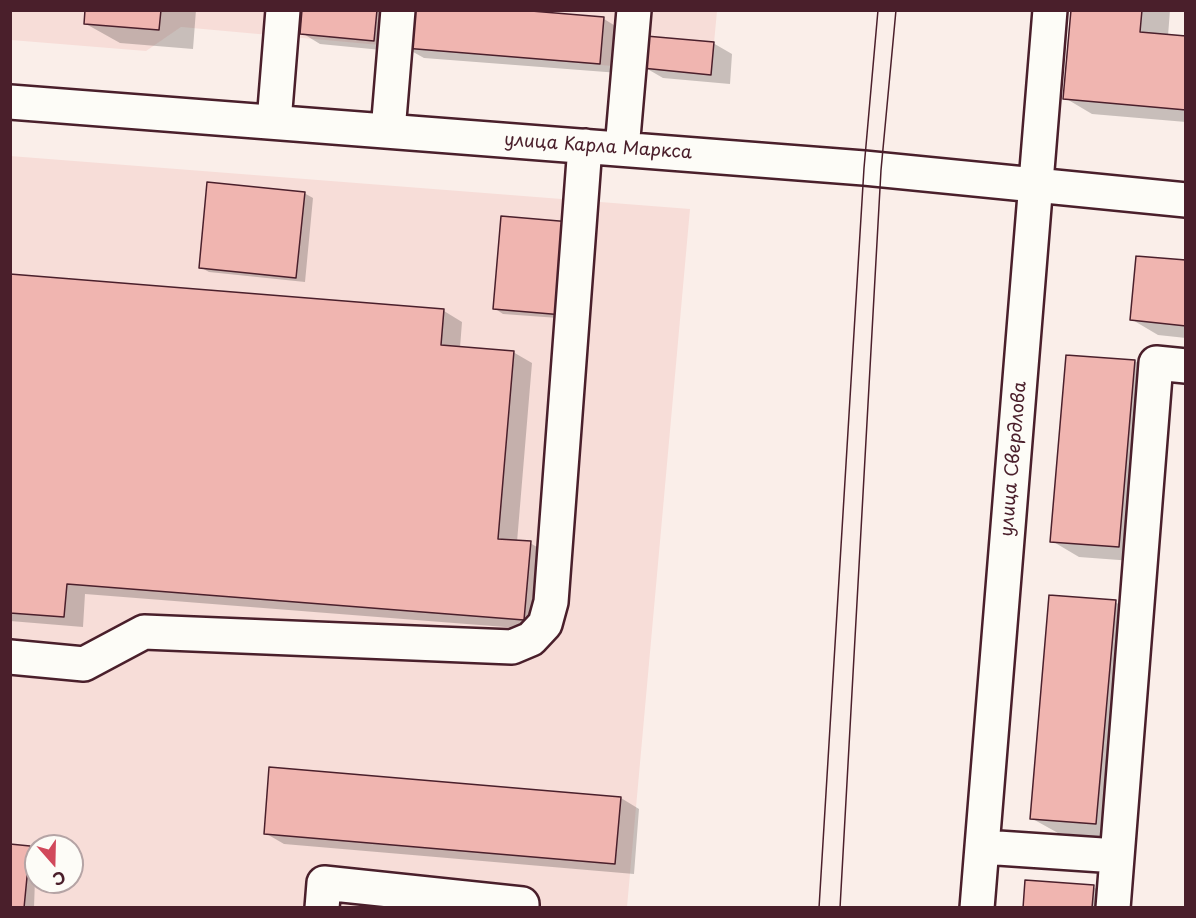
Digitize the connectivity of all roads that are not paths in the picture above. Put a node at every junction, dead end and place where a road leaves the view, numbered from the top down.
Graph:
1 (283, 10) edge
2 (398, 10) edge
3 (634, 10) edge
4 (1050, 10) edge
5 (10, 102) edge
6 (274, 122) junction
7 (388, 130) junction
8 (585, 146) junction
9 (622, 149) junction
10 (1037, 186) junction
11 (1185, 200) edge
12 (1185, 366) edge
13 (10, 657) edge
14 (982, 847) junction
15 (1117, 856) junction
16 (322, 908) edge
17 (522, 908) edge
18 (977, 908) edge
19 (1113, 908) edge

1 - 6 street
2 - 7 street
3 - 9 street
4 - 10 street, улица Свердлова
5 - 6 street, улица Карла Маркса
6 - 7 street, улица Карла Маркса
7 - 8 street, улица Карла Маркса
8 - 9 street, улица Карла Маркса
8 - 13 street
9 - 10 street, улица Карла Маркса
10 - 11 street, улица Карла Маркса
10 - 14 street, улица Свердлова
12 - 15 street
14 - 15 street
14 - 18 street, улица Свердлова
15 - 19 street
16 - 17 street

